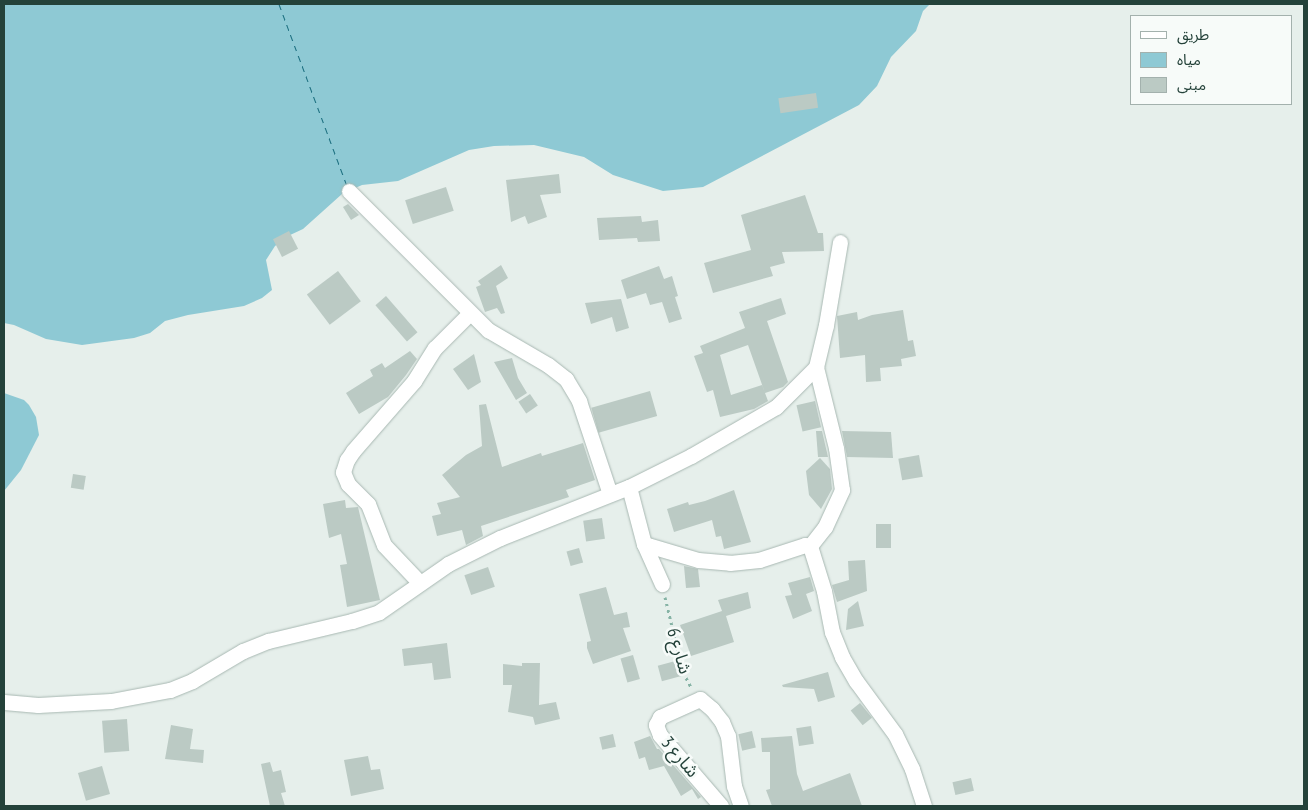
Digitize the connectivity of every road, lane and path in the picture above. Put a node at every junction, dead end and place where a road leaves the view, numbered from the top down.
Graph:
1 (349, 190) dead end
2 (840, 242) dead end
3 (470, 313) junction
4 (816, 367) junction
5 (628, 487) junction
6 (610, 494) junction
7 (644, 544) junction
8 (810, 546) junction
9 (420, 583) junction
10 (662, 584) joint
11 (700, 699) junction
12 (4, 702) edge
13 (720, 806) edge
14 (741, 806) edge
15 (924, 806) edge

1 - 3 street
2 - 4 street
3 - 6 street
3 - 9 street
4 - 5 street
4 - 8 street
5 - 6 street
5 - 7 street
6 - 9 street
7 - 8 street
7 - 10 street
8 - 15 street
9 - 12 street
10 - 11 path, شارع 6
11 - 13 street, شارع 3
11 - 14 street

